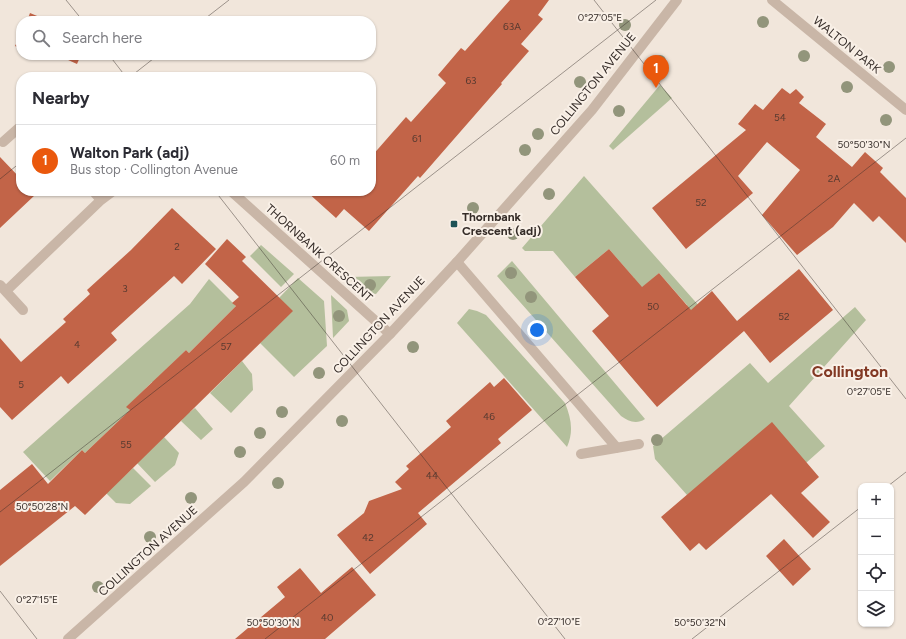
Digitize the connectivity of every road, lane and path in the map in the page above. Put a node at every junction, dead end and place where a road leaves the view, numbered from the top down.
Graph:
1 (677, 0) edge
2 (772, 0) edge
3 (906, 110) edge
4 (16, 130) edge
5 (3, 142) dead end
6 (97, 196) edge
7 (106, 196) edge
8 (237, 196) edge
9 (101, 200) junction
10 (457, 262) junction
11 (3, 288) edge
12 (23, 310) dead end
13 (390, 334) junction
14 (639, 444) dead end
15 (617, 448) junction
16 (581, 454) dead end
17 (68, 639) edge

1 - 10 street, COLLINGTON AVENUE
2 - 3 street, WALTON PARK
4 - 5 street
6 - 9 street
7 - 9 street
8 - 13 street, THORNBANK CRESCENT
9 - 11 street
10 - 13 street, COLLINGTON AVENUE
10 - 15 street
11 - 12 street
13 - 17 street, COLLINGTON AVENUE
14 - 15 street
15 - 16 street

